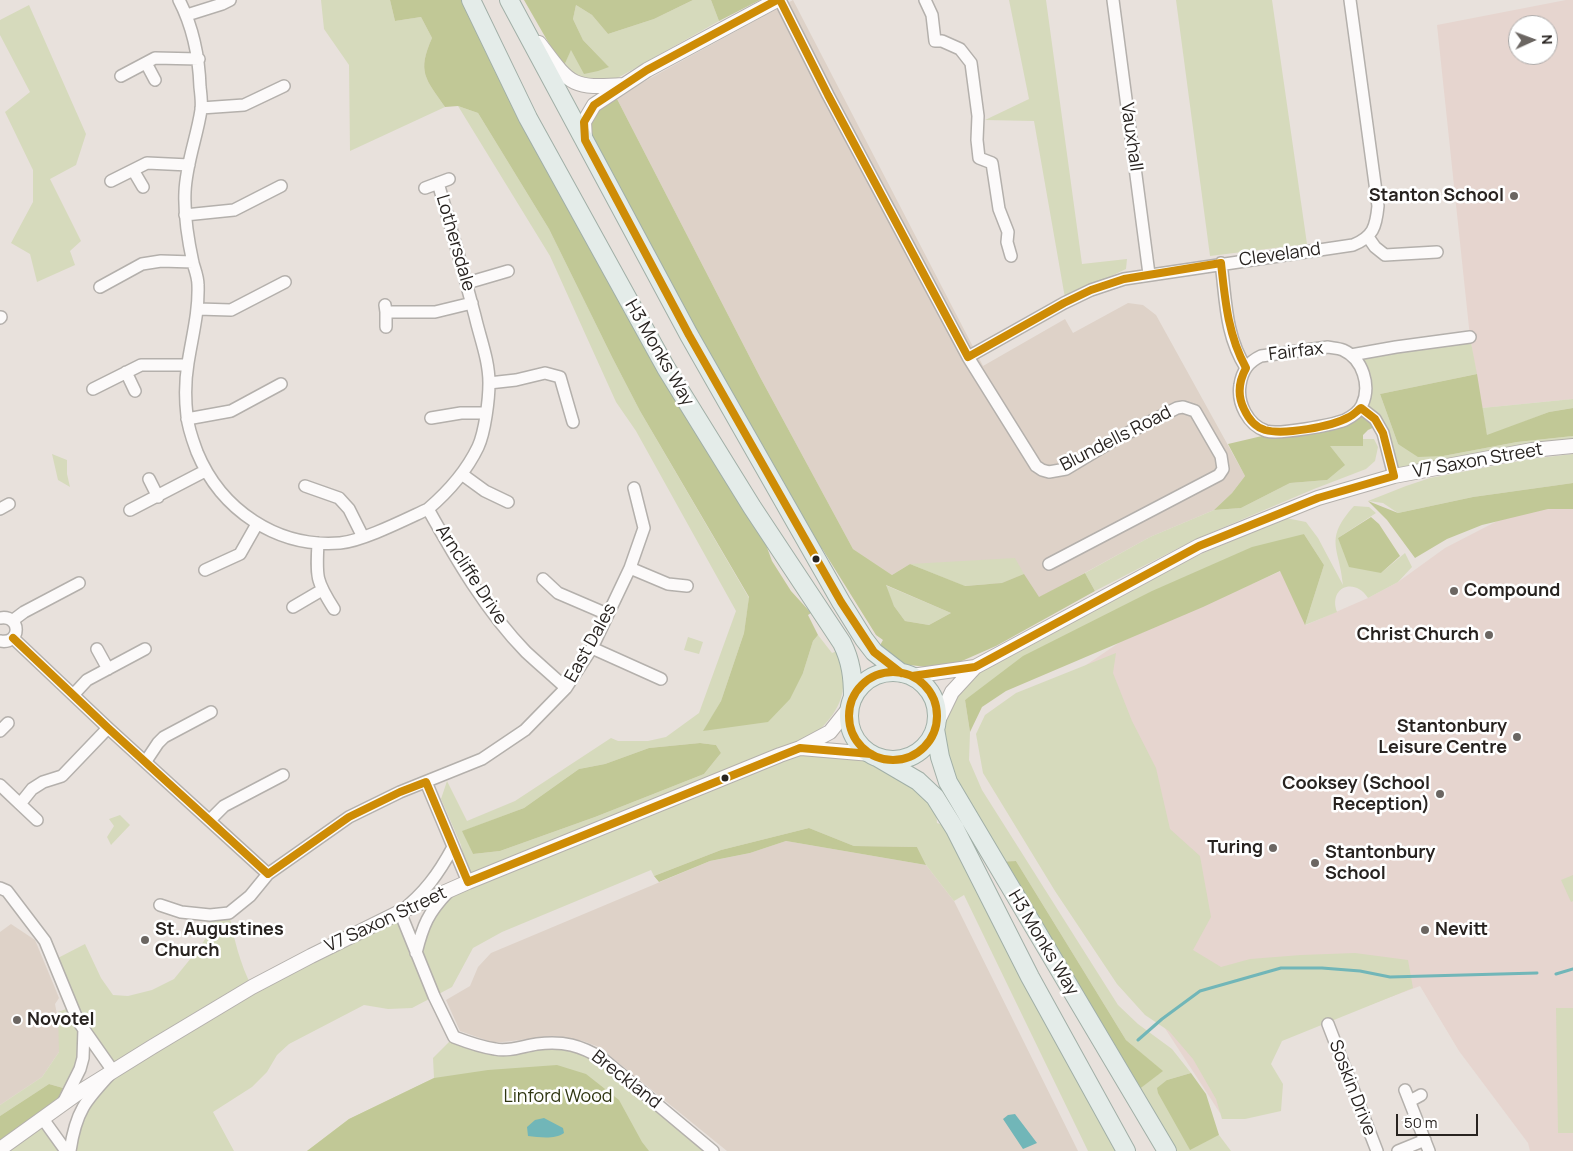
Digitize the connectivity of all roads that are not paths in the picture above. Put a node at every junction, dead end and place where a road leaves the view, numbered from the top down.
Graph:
1 (180, 0) edge
2 (230, 0) edge
3 (471, 0) edge
4 (778, 0) edge
5 (925, 0) edge
6 (1112, 0) edge
7 (1350, 0) edge
8 (512, 6) edge
9 (187, 14) junction
10 (199, 59) junction
11 (146, 63) junction
12 (121, 76) dead end
13 (155, 80) dead end
14 (625, 85) junction
15 (284, 86) dead end
16 (201, 108) junction
17 (585, 140) junction
18 (189, 165) junction
19 (133, 170) junction
20 (111, 181) dead end
21 (281, 186) dead end
22 (143, 187) dead end
23 (424, 188) dead end
24 (185, 215) junction
25 (1368, 237) junction
26 (1437, 252) dead end
27 (1011, 256) dead end
28 (193, 262) junction
29 (1221, 263) junction
30 (508, 271) dead end
31 (1149, 274) junction
32 (285, 282) dead end
33 (466, 283) junction
34 (100, 286) dead end
35 (472, 303) junction
36 (198, 309) junction
37 (386, 327) dead end
38 (1470, 337) dead end
39 (1351, 355) junction
40 (968, 357) junction
41 (187, 365) junction
42 (1246, 368) junction
43 (126, 372) junction
44 (489, 383) junction
45 (281, 384) dead end
46 (93, 388) dead end
47 (135, 391) dead end
48 (1361, 408) junction
49 (486, 413) junction
50 (432, 418) dead end
51 (187, 419) junction
52 (573, 422) dead end
53 (1573, 446) edge
54 (205, 471) junction
55 (463, 475) junction
56 (1394, 476) junction
57 (149, 479) dead end
58 (305, 486) dead end
59 (634, 488) dead end
60 (158, 497) junction
61 (508, 502) dead end
62 (428, 509) junction
63 (130, 510) dead end
64 (257, 524) junction
65 (363, 537) junction
66 (318, 543) junction
67 (1049, 564) dead end
68 (630, 568) junction
69 (205, 570) dead end
70 (543, 579) dead end
71 (79, 584) dead end
72 (687, 586) dead end
73 (322, 590) junction
74 (292, 607) dead end
75 (334, 609) dead end
76 (607, 614) junction
77 (0, 618) edge
78 (12, 620) junction
79 (13, 638) junction
80 (0, 641) edge
81 (592, 648) junction
82 (97, 649) dead end
83 (145, 649) dead end
84 (975, 667) junction
85 (108, 669) junction
86 (906, 674) junction
87 (661, 679) dead end
88 (566, 688) junction
89 (74, 694) junction
90 (852, 703) junction
91 (211, 712) dead end
92 (936, 727) junction
93 (108, 728) junction
94 (795, 750) junction
95 (874, 755) junction
96 (146, 761) junction
97 (282, 775) dead end
98 (426, 782) junction
99 (0, 785) edge
100 (20, 804) junction
101 (37, 820) dead end
102 (210, 820) junction
103 (963, 824) junction
104 (453, 847) junction
105 (268, 874) junction
106 (468, 882) junction
107 (0, 888) edge
108 (450, 890) junction
109 (160, 905) dead end
110 (400, 912) junction
111 (416, 953) junction
112 (1328, 1024) dead end
113 (84, 1028) junction
114 (114, 1071) junction
115 (1422, 1095) dead end
116 (61, 1106) junction
117 (42, 1119) junction
118 (1164, 1146) edge
119 (1427, 1146) edge
120 (0, 1149) edge
121 (66, 1151) edge
122 (70, 1151) edge
123 (713, 1151) edge
124 (1126, 1151) edge
125 (1377, 1151) edge
126 (1398, 1151) edge

1 - 9 street, Arncliffe Drive
2 - 9 street
3 - 90 main road, H3 Monks Way
4 - 14 street
4 - 40 street, Blundells Road
5 - 27 street
6 - 31 street, Vauxhall
7 - 25 street
8 - 14 street
8 - 17 main road, H3 Monks Way
9 - 10 street, Arncliffe Drive
10 - 11 street
10 - 16 street, Arncliffe Drive
11 - 12 street
11 - 13 street
14 - 17 street
15 - 16 street
16 - 18 street, Arncliffe Drive
17 - 86 main road, H3 Monks Way
18 - 19 street
18 - 24 street, Arncliffe Drive
19 - 20 street
19 - 22 street
21 - 24 street
23 - 33 street, Lothersdale
24 - 28 street, Arncliffe Drive
25 - 26 street
25 - 29 street, Cleveland
28 - 34 street
28 - 36 street, Arncliffe Drive
29 - 31 street, Cleveland
29 - 42 street, Fairfax
30 - 33 street
31 - 40 street, Cleveland
32 - 36 street
33 - 35 street, Lothersdale
35 - 37 street
35 - 44 street, Lothersdale
36 - 41 street, Arncliffe Drive
38 - 39 street
39 - 42 street, Fairfax
39 - 48 street
40 - 67 street, Blundells Road
41 - 43 street
41 - 51 street, Arncliffe Drive
42 - 48 street, Fairfax
43 - 46 street
43 - 47 street
44 - 49 street, Lothersdale
44 - 52 street
45 - 51 street
48 - 56 street
49 - 50 street
49 - 55 street, Lothersdale
51 - 54 street, Arncliffe Drive
53 - 56 street, V7 Saxon Street
54 - 60 street
54 - 64 street, Arncliffe Drive
55 - 61 street
55 - 62 street, Lothersdale
56 - 84 street, V7 Saxon Street
57 - 60 street
58 - 65 street
59 - 68 street, East Dales
60 - 63 street
62 - 65 street, Arncliffe Drive
62 - 88 street, Arncliffe Drive
64 - 66 street, Arncliffe Drive
64 - 69 street
65 - 66 street, Arncliffe Drive
66 - 73 street
68 - 72 street
68 - 76 street, East Dales
70 - 76 street
71 - 78 street
73 - 74 street
73 - 75 street
76 - 81 street, East Dales
77 - 78 street
78 - 79 street
79 - 80 street
79 - 89 street
81 - 87 street
81 - 88 street, East Dales
82 - 85 street
83 - 85 street
84 - 86 street, V7 Saxon Street
84 - 92 street, V7 Saxon Street
85 - 89 street
86 - 90 main road
86 - 92 main road
88 - 98 street, East Dales
89 - 93 street
90 - 94 street, V7 Saxon Street
90 - 95 main road
91 - 96 street
92 - 95 main road
92 - 103 main road, H3 Monks Way
93 - 96 street
93 - 100 street
94 - 95 street, V7 Saxon Street
94 - 106 street, V7 Saxon Street
95 - 103 main road, H3 Monks Way
96 - 102 street
97 - 102 street
98 - 104 street
98 - 105 street, East Dales
99 - 100 street
100 - 101 street
102 - 105 street
103 - 118 main road, H3 Monks Way
103 - 124 main road, H3 Monks Way
104 - 106 street
104 - 110 street
105 - 109 street, East Dales
106 - 108 street, V7 Saxon Street
107 - 113 street
108 - 110 street, V7 Saxon Street
108 - 111 street
110 - 111 street, Breckland
110 - 114 street, V7 Saxon Street
111 - 123 street, Breckland
112 - 125 street, Soskin Drive
113 - 114 street
113 - 116 street
114 - 116 street, V7 Saxon Street
114 - 122 street
115 - 119 street
116 - 117 street, V7 Saxon Street
117 - 120 street, V7 Saxon Street
117 - 121 street
119 - 126 street

